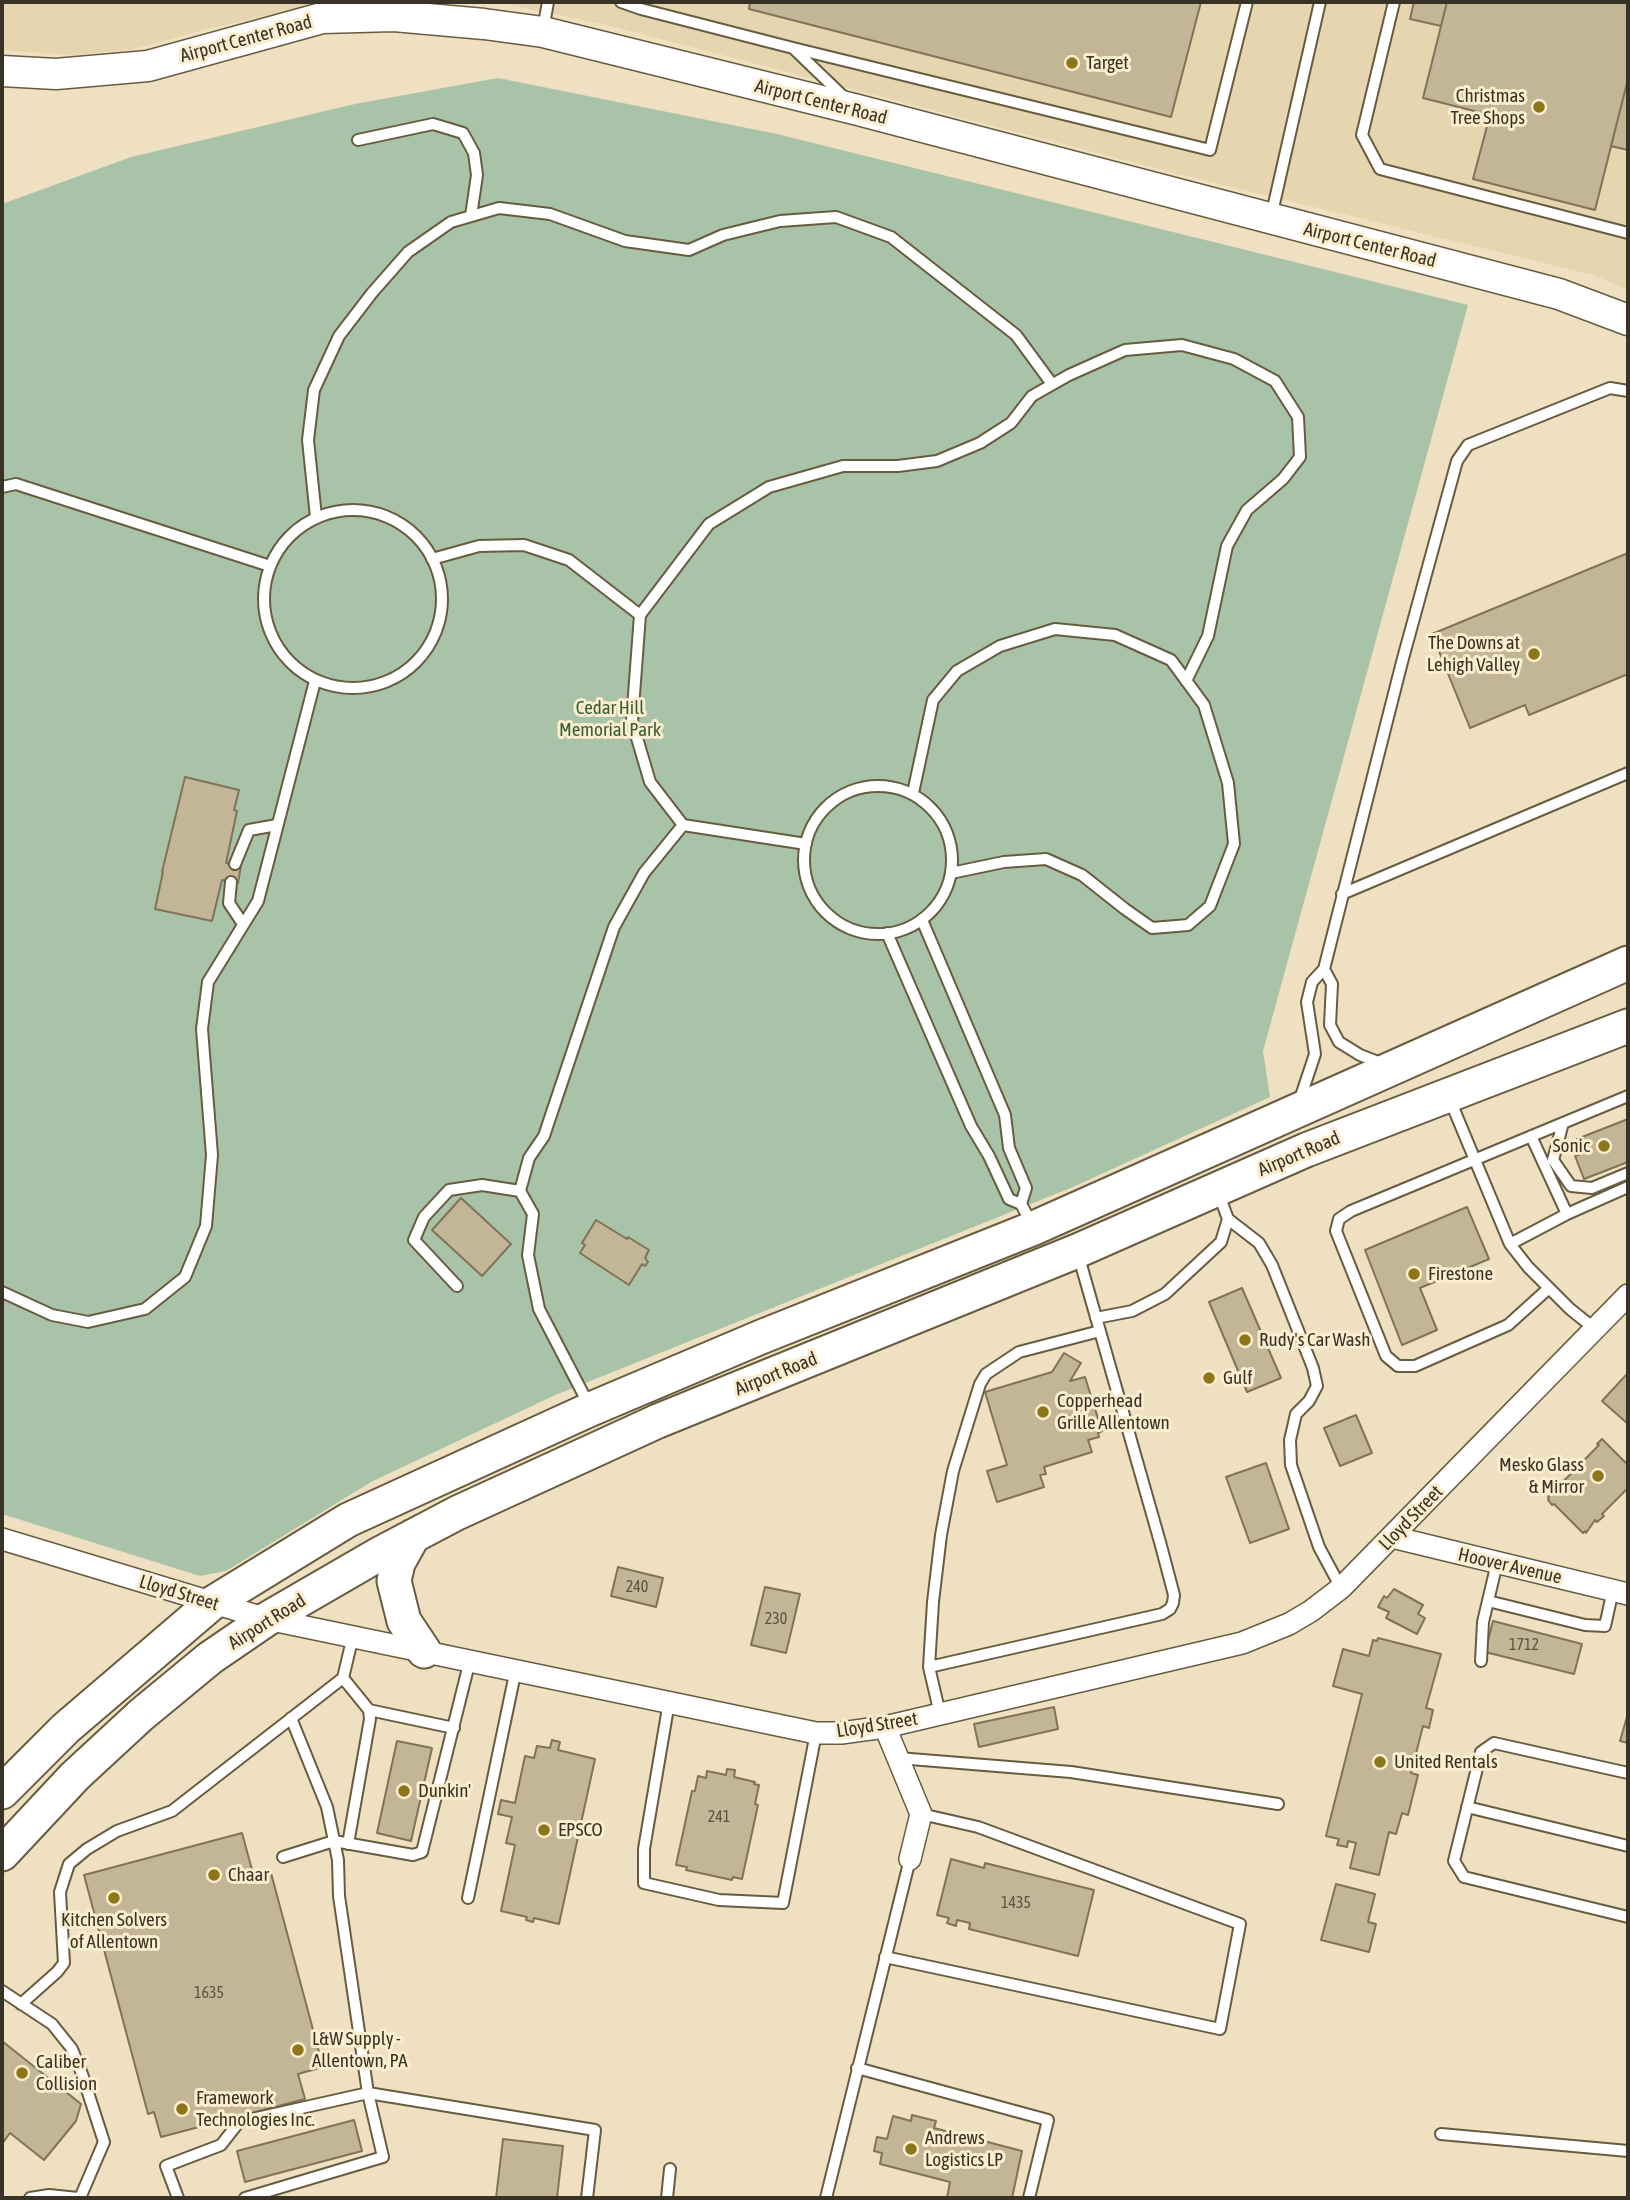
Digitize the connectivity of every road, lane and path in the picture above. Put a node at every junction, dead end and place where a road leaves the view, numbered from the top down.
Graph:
1 (548, 2) edge
2 (621, 2) edge
3 (1247, 2) edge
4 (1321, 2) edge
5 (1394, 2) edge
6 (543, 32) junction
7 (793, 48) junction
8 (2, 71) edge
9 (858, 110) junction
10 (358, 140) dead end
11 (471, 216) junction
12 (1270, 219) junction
13 (1628, 233) edge
14 (1628, 320) edge
15 (1052, 384) junction
16 (1628, 391) edge
17 (2, 480) edge
18 (16, 484) junction
19 (2, 487) edge
20 (316, 517) junction
21 (432, 559) junction
22 (270, 566) junction
23 (640, 615) junction
24 (315, 681) junction
25 (1186, 681) junction
26 (1628, 773) edge
27 (913, 793) junction
28 (277, 825) junction
29 (682, 825) junction
30 (806, 844) junction
31 (235, 864) dead end
32 (951, 873) junction
33 (231, 882) dead end
34 (1342, 894) junction
35 (922, 920) junction
36 (243, 924) junction
37 (887, 933) junction
38 (1628, 963) edge
39 (1324, 969) junction
40 (1628, 1026) edge
41 (1392, 1068) junction
42 (1448, 1096) junction
43 (1628, 1096) edge
44 (1296, 1110) junction
45 (1563, 1123) junction
46 (1531, 1136) junction
47 (1009, 1148) junction
48 (989, 1156) junction
49 (1475, 1160) junction
50 (1628, 1173) edge
51 (1628, 1187) edge
52 (520, 1191) junction
53 (1223, 1204) junction
54 (1567, 1214) junction
55 (1028, 1216) junction
56 (1510, 1244) junction
57 (1077, 1251) junction
58 (457, 1286) dead end
59 (1549, 1288) junction
60 (2, 1292) edge
61 (1628, 1295) edge
62 (1096, 1318) junction
63 (1595, 1329) junction
64 (1100, 1331) junction
65 (591, 1409) junction
66 (413, 1536) junction
67 (1392, 1537) junction
68 (2, 1539) edge
69 (1497, 1563) junction
70 (1342, 1588) junction
71 (1621, 1592) edge
72 (1488, 1601) junction
73 (211, 1604) junction
74 (267, 1619) junction
75 (354, 1636) junction
76 (424, 1651) junction
77 (470, 1660) junction
78 (1481, 1661) dead end
79 (929, 1667) junction
80 (516, 1669) junction
81 (343, 1678) junction
82 (669, 1702) junction
83 (369, 1710) junction
84 (940, 1714) junction
85 (291, 1718) junction
86 (885, 1727) junction
87 (454, 1728) junction
88 (816, 1733) junction
89 (898, 1758) junction
90 (1628, 1773) edge
91 (2, 1792) edge
92 (1278, 1804) dead end
93 (1467, 1807) junction
94 (921, 1814) junction
95 (334, 1842) junction
96 (348, 1844) junction
97 (1628, 1846) edge
98 (2, 1854) edge
99 (283, 1857) dead end
100 (910, 1858) joint
101 (468, 1898) dead end
102 (1628, 1917) edge
103 (885, 1957) junction
104 (2, 1991) edge
105 (21, 2004) junction
106 (857, 2068) junction
107 (369, 2093) junction
108 (1441, 2134) dead end
109 (1628, 2151) edge
110 (670, 2169) dead end
111 (30, 2198) edge
112 (79, 2198) edge
113 (178, 2198) edge
114 (245, 2198) edge
115 (587, 2198) edge
116 (667, 2198) edge
117 (825, 2198) edge
118 (1029, 2198) edge

1 - 6 lane
2 - 7 lane
3 - 7 lane
4 - 12 lane
5 - 13 lane
6 - 8 street, Airport Center Road
6 - 9 street, Airport Center Road
7 - 9 lane
9 - 12 street, Airport Center Road
10 - 11 lane
11 - 15 lane
11 - 20 lane
12 - 14 street, Airport Center Road
15 - 23 lane
15 - 25 lane
16 - 34 lane
17 - 18 lane
18 - 19 lane
18 - 22 lane
20 - 21 lane
20 - 22 lane
21 - 23 lane
21 - 24 lane
22 - 24 lane
23 - 29 lane
24 - 28 lane
25 - 27 lane
25 - 32 lane
26 - 34 lane
27 - 30 lane
27 - 32 lane
28 - 31 lane
28 - 36 lane
29 - 30 lane
29 - 52 lane
30 - 37 lane
32 - 35 lane
33 - 36 lane
34 - 39 lane
35 - 37 lane
35 - 47 lane
36 - 60 lane
37 - 48 lane
38 - 41 main road, Airport Road
39 - 41 lane
39 - 44 lane
40 - 42 main road, Airport Road
41 - 44 main road, Airport Road
42 - 49 lane
42 - 53 main road, Airport Road
43 - 45 lane
44 - 55 main road, Airport Road
45 - 46 lane
45 - 50 lane
46 - 49 lane
46 - 54 lane
47 - 48 lane
47 - 55 lane
48 - 55 lane
49 - 56 lane
49 - 59 lane
51 - 54 lane
52 - 58 lane
52 - 65 lane
53 - 57 main road, Airport Road
53 - 62 lane
53 - 70 lane
54 - 56 lane
55 - 65 main road, Airport Road
56 - 59 lane
57 - 62 lane
57 - 66 main road, Airport Road
59 - 63 lane
61 - 63 street, Lloyd Street
62 - 64 lane
63 - 67 street, Lloyd Street
64 - 79 lane
64 - 79 lane
65 - 73 main road, Airport Road
66 - 74 main road, Airport Road
66 - 76 main road
67 - 69 street, Hoover Avenue
67 - 70 street, Lloyd Street
68 - 73 street, Lloyd Street
69 - 71 street, Hoover Avenue
69 - 72 lane
70 - 84 street, Lloyd Street
71 - 72 lane
72 - 78 lane
73 - 74 street, Lloyd Street
73 - 91 main road, Airport Road
74 - 75 street, Lloyd Street
74 - 98 main road, Airport Road
75 - 76 street, Lloyd Street
75 - 81 lane
76 - 77 street, Lloyd Street
77 - 80 street, Lloyd Street
77 - 87 lane
79 - 84 lane
80 - 82 street, Lloyd Street
80 - 101 lane
81 - 83 lane
81 - 85 lane
82 - 88 street, Lloyd Street
82 - 88 lane
83 - 87 lane
83 - 96 lane
84 - 86 street, Lloyd Street
85 - 95 lane
85 - 105 lane
86 - 88 street, Lloyd Street
86 - 89 street
87 - 96 lane
89 - 92 lane
89 - 94 street
90 - 93 lane
93 - 97 lane
93 - 102 lane
94 - 100 street
94 - 103 lane
95 - 96 lane
95 - 99 lane
95 - 107 lane
100 - 103 lane
103 - 106 lane
104 - 105 lane
105 - 112 lane
106 - 117 lane
106 - 118 lane
107 - 113 lane
107 - 114 lane
107 - 115 lane
108 - 109 lane
110 - 116 lane
111 - 112 lane

